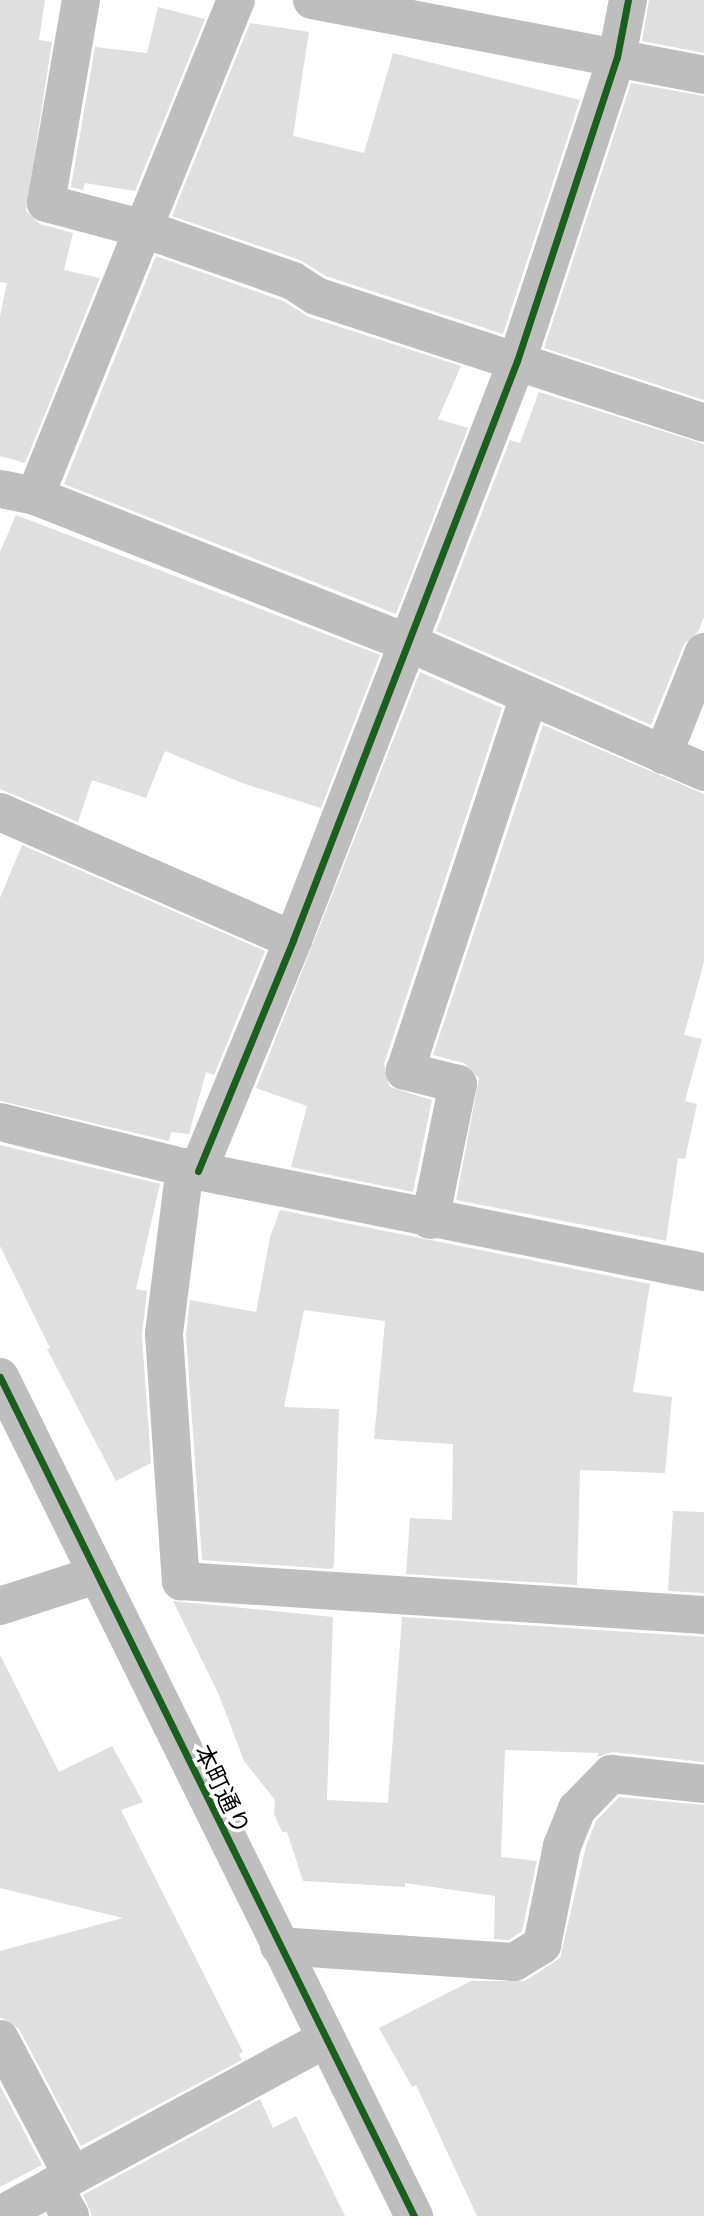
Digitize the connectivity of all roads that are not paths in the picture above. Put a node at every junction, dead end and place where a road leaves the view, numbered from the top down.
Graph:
1 (81, 0) edge
2 (236, 0) edge
3 (312, 0) edge
4 (628, 0) edge
5 (617, 57) junction
6 (704, 75) edge
7 (144, 229) junction
8 (517, 361) junction
9 (704, 423) edge
10 (11, 497) edge
11 (409, 643) junction
12 (704, 652) edge
13 (529, 696) junction
14 (663, 755) junction
15 (704, 772) edge
16 (0, 812) edge
17 (293, 940) junction
18 (0, 1122) edge
19 (191, 1169) junction
20 (430, 1220) junction
21 (704, 1272) edge
22 (0, 1377) edge
23 (96, 1575) junction
24 (0, 1606) edge
25 (704, 1615) edge
26 (704, 1784) edge
27 (279, 1946) junction
28 (0, 2039) edge
29 (324, 2040) junction
30 (65, 2192) edge
31 (0, 2215) edge
32 (414, 2216) edge

1 - 7 street
2 - 7 street
3 - 5 street
4 - 5 street
5 - 6 street
5 - 8 street
7 - 8 street
7 - 10 street
8 - 9 street
8 - 11 street
10 - 11 street
11 - 13 street
11 - 17 street
12 - 14 street
13 - 14 street
13 - 20 street
14 - 15 street
16 - 17 street
17 - 19 street
18 - 19 street
19 - 20 street
19 - 25 street
20 - 21 street
22 - 23 street, 本町通り
23 - 24 street
23 - 27 street, 本町通り
26 - 27 street
27 - 29 street, 本町通り
28 - 30 street
29 - 30 street
29 - 32 street, 本町通り
30 - 31 street

